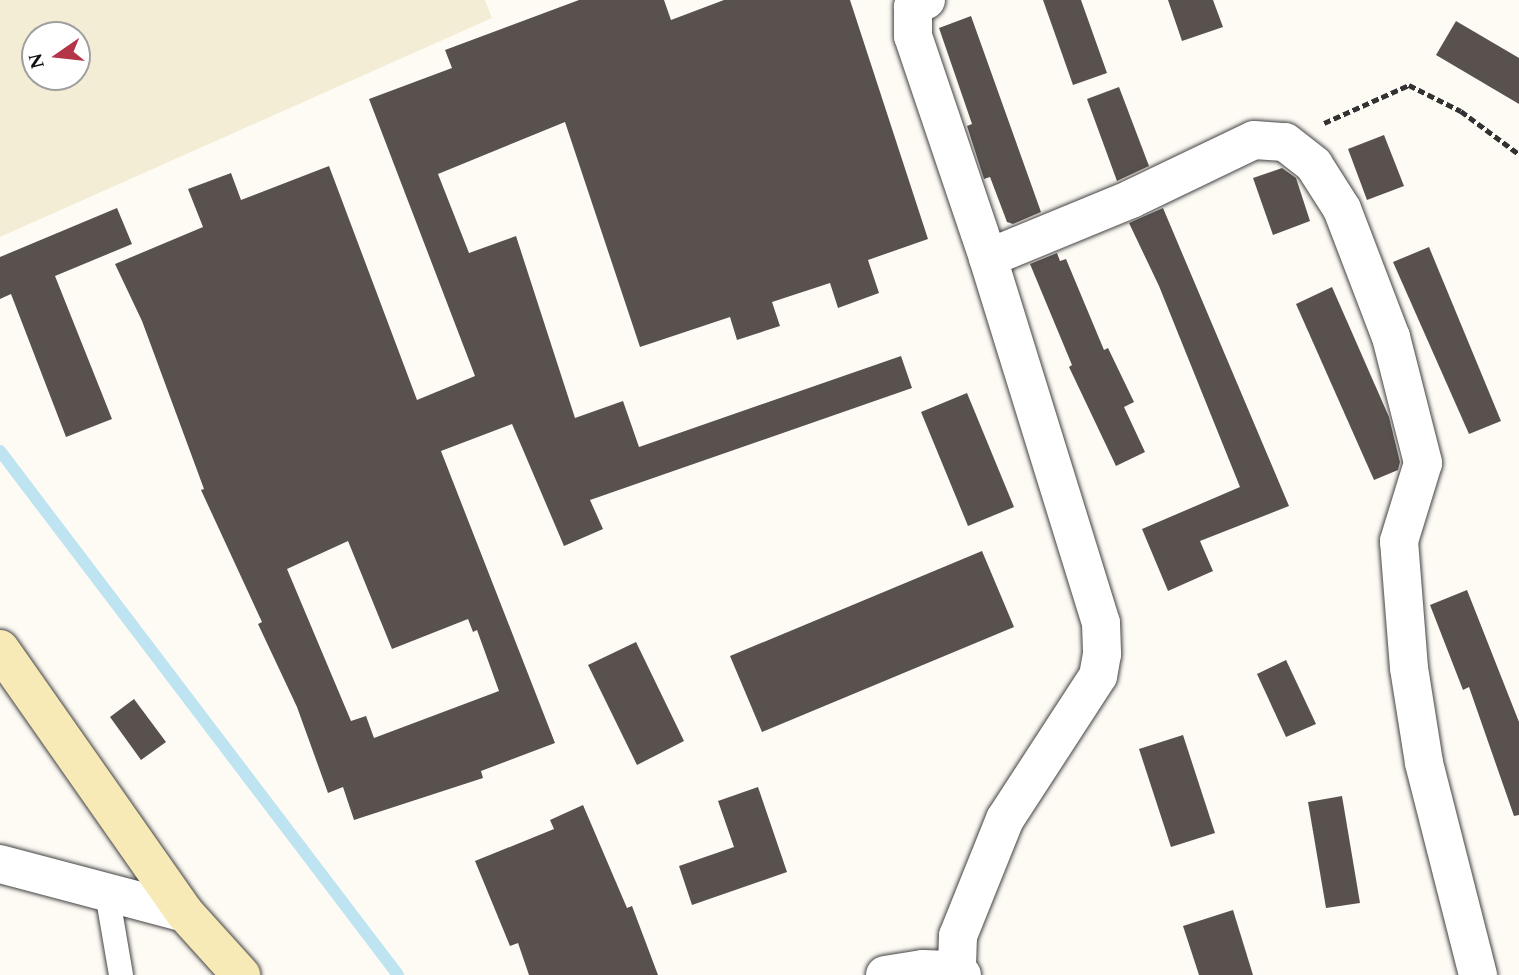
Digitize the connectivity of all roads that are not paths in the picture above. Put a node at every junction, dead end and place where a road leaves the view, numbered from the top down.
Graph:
1 (926, 0) edge
2 (988, 258) junction
3 (0, 649) edge
4 (0, 864) edge
5 (107, 892) junction
6 (185, 913) junction
7 (959, 973) edge
8 (121, 975) edge
9 (241, 975) edge
10 (885, 975) edge
11 (1478, 975) edge

1 - 2 street
2 - 7 street
2 - 11 street
3 - 6 street
4 - 5 street
5 - 6 street
5 - 8 lane
6 - 9 street
7 - 10 street

